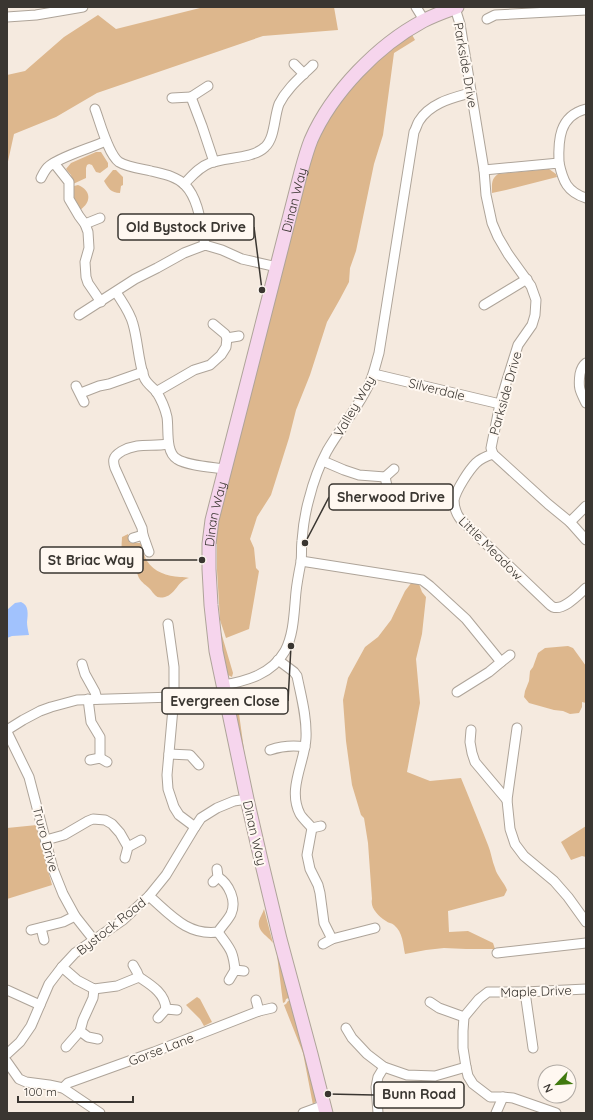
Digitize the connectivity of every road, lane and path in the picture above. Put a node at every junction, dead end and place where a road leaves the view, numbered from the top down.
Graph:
1 (83, 7) edge
2 (416, 7) edge
3 (456, 7) edge
4 (586, 10) edge
5 (7, 17) edge
6 (487, 19) dead end
7 (424, 20) junction
8 (294, 64) dead end
9 (313, 65) dead end
10 (304, 74) junction
11 (208, 86) dead end
12 (470, 93) junction
13 (172, 98) dead end
14 (191, 98) junction
15 (586, 109) edge
16 (95, 110) dead end
17 (106, 141) junction
18 (214, 162) junction
19 (54, 163) junction
20 (559, 163) junction
21 (484, 170) junction
22 (41, 178) dead end
23 (184, 184) junction
24 (586, 198) edge
25 (100, 218) dead end
26 (85, 224) junction
27 (205, 245) junction
28 (277, 267) junction
29 (527, 279) junction
30 (116, 292) junction
31 (101, 302) junction
32 (484, 305) dead end
33 (79, 315) dead end
34 (213, 324) dead end
35 (239, 336) dead end
36 (227, 338) junction
37 (586, 362) edge
38 (144, 372) junction
39 (374, 374) junction
40 (156, 392) junction
41 (81, 394) dead end
42 (586, 403) edge
43 (500, 404) junction
44 (168, 444) junction
45 (493, 454) junction
46 (323, 461) junction
47 (225, 469) junction
48 (394, 469) dead end
49 (385, 477) junction
50 (387, 496) dead end
51 (586, 506) edge
52 (570, 522) junction
53 (144, 535) junction
54 (133, 538) dead end
55 (586, 540) edge
56 (150, 552) dead end
57 (301, 561) junction
58 (586, 588) edge
59 (168, 624) dead end
60 (169, 636) junction
61 (159, 638) dead end
62 (510, 655) dead end
63 (278, 660) junction
64 (501, 662) junction
65 (82, 664) dead end
66 (223, 685) junction
67 (457, 692) dead end
68 (174, 697) junction
69 (88, 699) junction
70 (97, 699) junction
71 (517, 728) dead end
72 (471, 730) dead end
73 (7, 731) edge
74 (276, 737) dead end
75 (305, 747) junction
76 (169, 754) junction
77 (99, 760) dead end
78 (199, 765) dead end
79 (247, 799) junction
80 (507, 800) junction
81 (194, 827) junction
82 (46, 840) junction
83 (141, 840) dead end
84 (128, 847) junction
85 (125, 858) dead end
86 (216, 876) dead end
87 (149, 896) junction
88 (75, 916) junction
89 (586, 922) edge
90 (41, 928) junction
91 (375, 928) dead end
92 (31, 930) dead end
93 (218, 932) junction
94 (332, 939) junction
95 (44, 940) dead end
96 (94, 940) junction
97 (586, 943) edge
98 (323, 944) dead end
99 (497, 953) dead end
100 (133, 965) dead end
101 (62, 967) junction
102 (139, 977) junction
103 (229, 980) dead end
104 (94, 989) junction
105 (586, 989) edge
106 (7, 990) edge
107 (526, 992) junction
108 (256, 1000) dead end
109 (430, 1002) dead end
110 (40, 1005) junction
111 (272, 1008) dead end
112 (166, 1009) junction
113 (177, 1010) dead end
114 (259, 1011) junction
115 (464, 1017) junction
116 (158, 1018) dead end
117 (346, 1028) dead end
118 (80, 1031) junction
119 (359, 1031) dead end
120 (352, 1038) junction
121 (98, 1039) dead end
122 (66, 1047) dead end
123 (533, 1048) dead end
124 (7, 1054) edge
125 (7, 1062) edge
126 (466, 1067) junction
127 (384, 1068) junction
128 (64, 1088) junction
129 (503, 1097) junction
130 (326, 1109) edge
131 (100, 1113) edge
132 (303, 1113) edge
133 (378, 1113) edge
134 (496, 1113) edge
135 (556, 1113) edge

1 - 5 street
2 - 7 street
3 - 7 street, Dinan Way
3 - 12 street, Parkside Drive
4 - 6 street
7 - 28 street, Dinan Way
8 - 10 street
9 - 10 street
10 - 18 street
11 - 14 street
12 - 21 street, Parkside Drive
12 - 39 street, Valley Way
13 - 14 street
14 - 18 street
15 - 20 street
16 - 17 street
17 - 19 street
17 - 23 street
18 - 23 street
19 - 22 street
19 - 26 street
20 - 21 street
20 - 24 street
21 - 29 street, Parkside Drive
23 - 27 street
25 - 26 street
26 - 31 street
27 - 28 street
27 - 30 street
28 - 47 street, Dinan Way
29 - 32 street
29 - 43 street, Parkside Drive
30 - 31 street
30 - 38 street
31 - 33 street
34 - 36 street
35 - 36 street
36 - 40 street
37 - 42 street
38 - 40 street
38 - 41 street
39 - 43 street, Silverdale
39 - 46 street, Valley Way
40 - 44 street
43 - 45 street, Parkside Drive
44 - 47 street
44 - 53 street
45 - 52 street, Parkside Drive
45 - 58 street, Little Meadow
46 - 49 street
46 - 57 street, Valley Way
47 - 66 street, Dinan Way
48 - 49 street
49 - 50 street
51 - 52 street
52 - 55 street, Parkside Drive
53 - 54 street
53 - 56 street
57 - 63 street, Valley Way
57 - 64 street
59 - 60 street
60 - 61 street
60 - 68 street
62 - 64 street
63 - 66 street, Valley Way
63 - 75 street
64 - 67 street
65 - 70 street
66 - 79 street, Dinan Way
68 - 70 street
68 - 76 street
69 - 70 street
69 - 73 street
69 - 77 street
71 - 80 street
72 - 80 street
73 - 82 street, Truro Drive
74 - 75 street
75 - 94 street
76 - 78 street
76 - 81 street
79 - 81 street, Bystock Road
79 - 130 street, Dinan Way
80 - 89 street
81 - 87 street, Bystock Road
82 - 84 street
82 - 88 street, Truro Drive
83 - 84 street
84 - 85 street
86 - 93 street
87 - 93 street
87 - 96 street, Bystock Road
88 - 90 street
88 - 96 street, Truro Drive
90 - 92 street
90 - 95 street
91 - 94 street
93 - 103 street
94 - 98 street
96 - 101 street, Bystock Road
97 - 99 street
100 - 102 street
101 - 104 street
101 - 110 street, Bystock Road
102 - 104 street
102 - 112 street
104 - 118 street
105 - 107 street, Maple Drive
106 - 110 street
107 - 115 street, Maple Drive
107 - 123 street
108 - 114 street
109 - 115 street
110 - 124 street, Bystock Road
111 - 114 street, Gorse Lane
112 - 113 street
112 - 116 street
114 - 128 street, Gorse Lane
115 - 126 street
117 - 120 street
118 - 121 street
118 - 122 street
119 - 120 street
120 - 127 street
125 - 128 street
126 - 127 street
126 - 129 street
127 - 133 street
128 - 131 street
129 - 134 street
129 - 135 street
130 - 132 street

